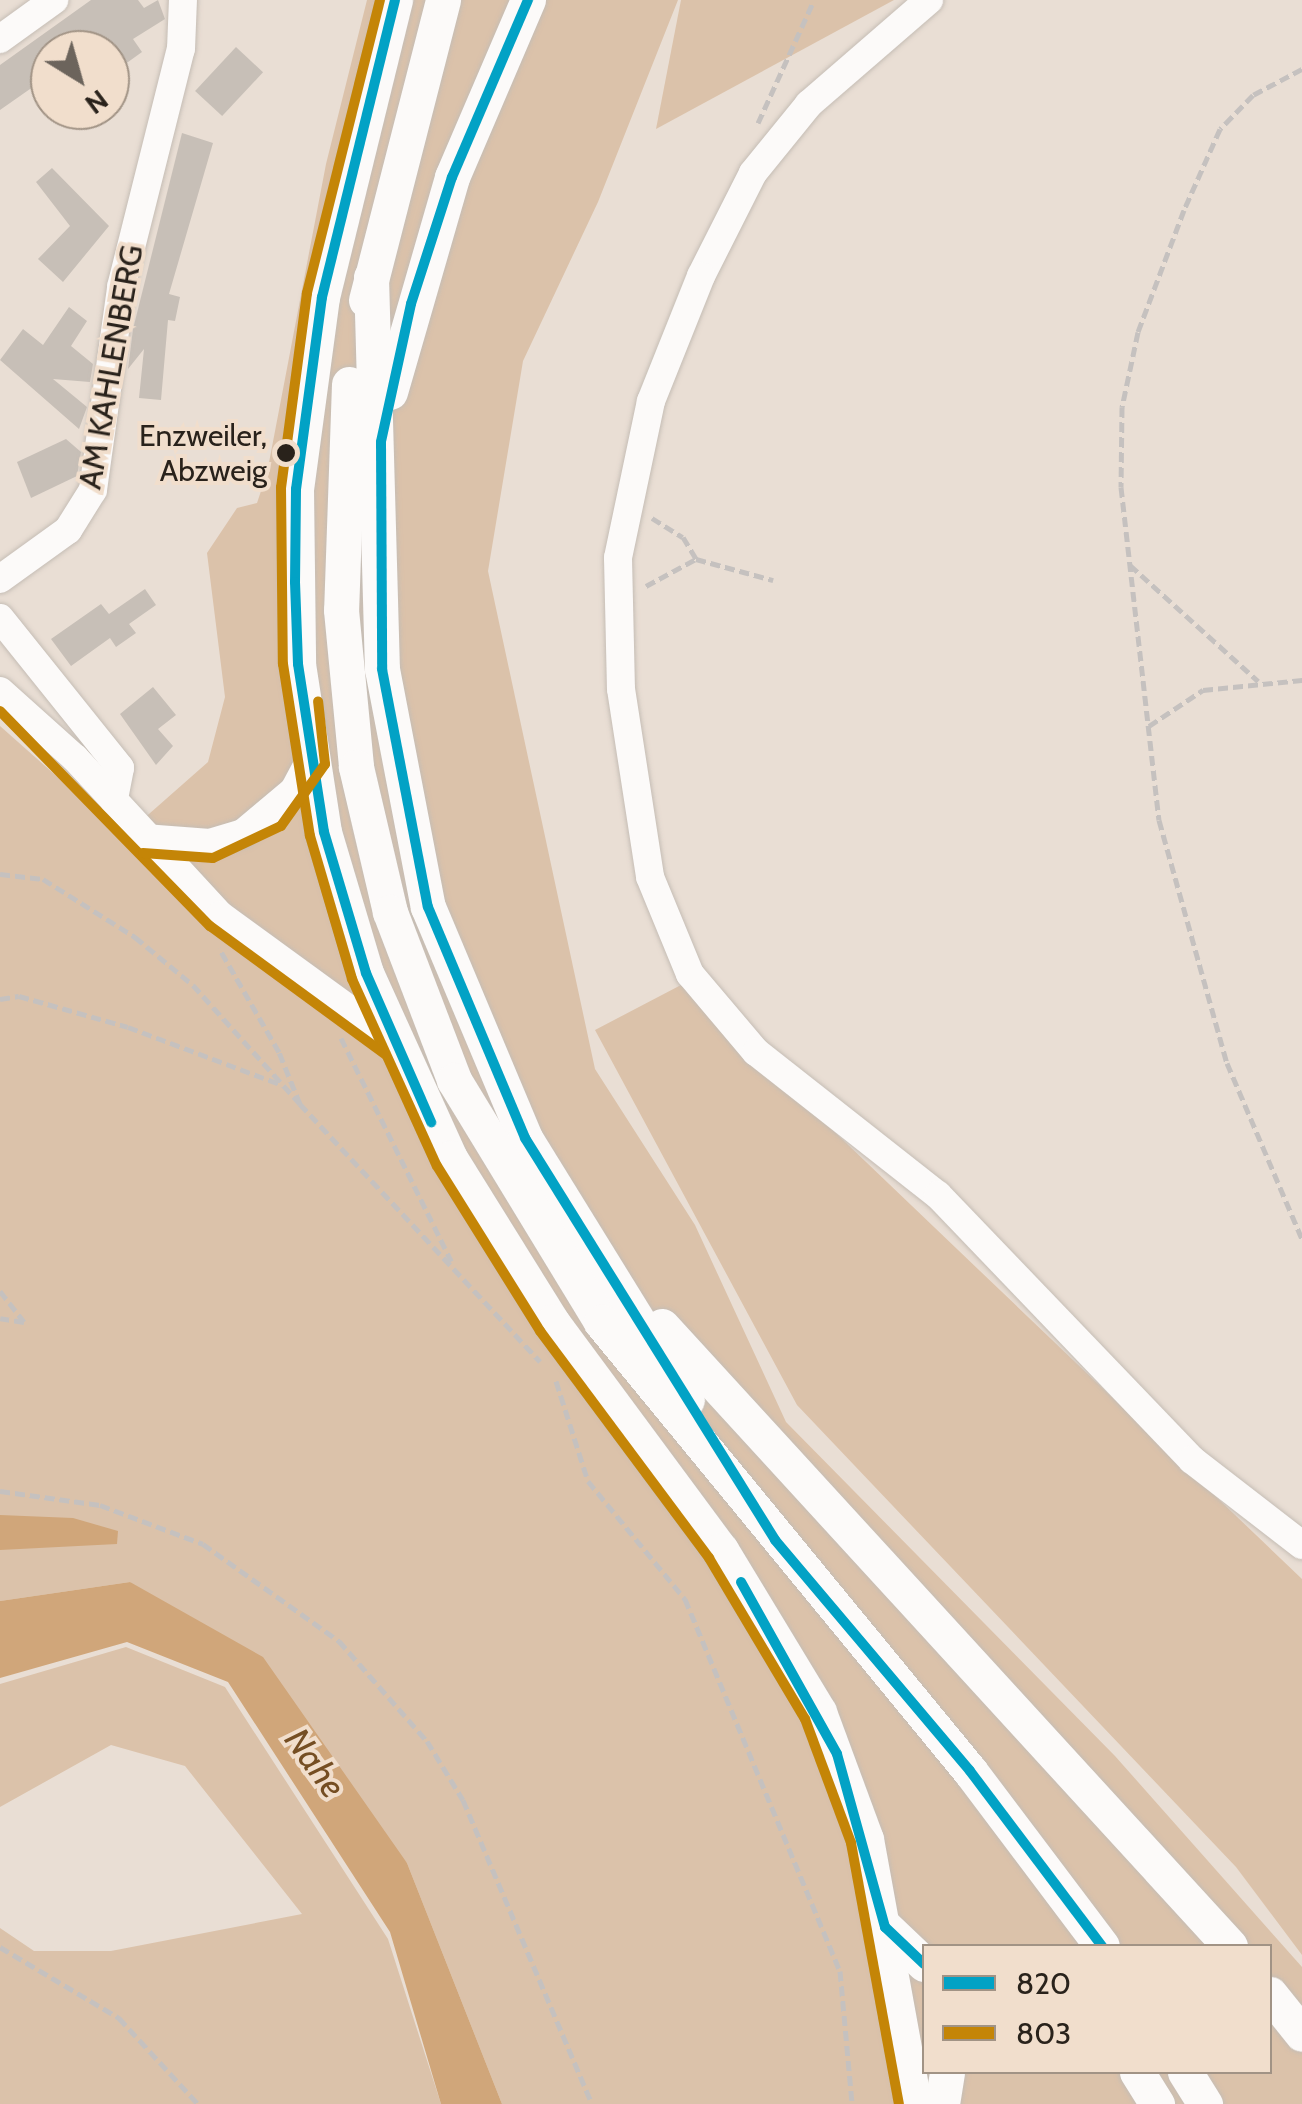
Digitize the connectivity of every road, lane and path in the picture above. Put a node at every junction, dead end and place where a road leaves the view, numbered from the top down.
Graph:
1 (54, 0) edge
2 (183, 0) edge
3 (395, 0) edge
4 (443, 0) edge
5 (528, 0) edge
6 (814, 0) edge
7 (929, 0) edge
8 (0, 39) edge
9 (1302, 69) edge
10 (756, 127) dead end
11 (371, 277) junction
12 (349, 384) junction
13 (381, 442) junction
14 (626, 502) junction
15 (696, 559) junction
16 (1130, 564) junction
17 (0, 579) edge
18 (773, 580) dead end
19 (295, 582) junction
20 (619, 601) junction
21 (0, 618) edge
22 (1302, 680) edge
23 (1258, 681) junction
24 (0, 691) edge
25 (1149, 726) junction
26 (310, 760) junction
27 (114, 800) junction
28 (144, 838) junction
29 (0, 874) edge
30 (220, 915) junction
31 (0, 998) edge
32 (340, 1035) dead end
33 (394, 1042) junction
34 (282, 1085) junction
35 (300, 1104) junction
36 (581, 1230) junction
37 (1302, 1239) edge
38 (454, 1268) junction
39 (0, 1292) edge
40 (0, 1318) edge
41 (542, 1364) dead end
42 (555, 1377) dead end
43 (0, 1491) edge
44 (775, 1540) junction
45 (1302, 1545) edge
46 (885, 1927) junction
47 (1100, 1944) edge
48 (1228, 1944) edge
49 (0, 1948) edge
50 (922, 1962) edge
51 (1272, 1996) edge
52 (1302, 2034) edge
53 (947, 2074) edge
54 (1138, 2074) edge
55 (1186, 2074) edge
56 (198, 2104) edge
57 (592, 2104) edge
58 (852, 2104) edge
59 (914, 2104) edge
60 (942, 2104) edge
61 (1158, 2104) edge
62 (1204, 2104) edge

1 - 8 street
2 - 17 street, AM KAHLENBERG
3 - 19 main road
4 - 11 main road
5 - 13 main road
6 - 10 path
7 - 14 street
9 - 16 path
11 - 12 main road
11 - 13 main road
12 - 19 main road
12 - 44 main road
13 - 36 main road
14 - 15 path
14 - 20 street
15 - 18 path
15 - 20 path
16 - 23 path
16 - 25 path
19 - 26 main road
20 - 45 street
21 - 27 street
22 - 23 path
23 - 25 path
24 - 27 street
25 - 37 path
26 - 28 street
26 - 33 main road
27 - 28 street
28 - 30 street
29 - 34 path
30 - 33 street
30 - 35 path
31 - 34 path
32 - 38 path
33 - 46 main road
34 - 35 path
35 - 38 path
36 - 44 main road
36 - 48 main road
38 - 41 path
39 - 40 path
42 - 58 path
43 - 57 path
44 - 47 main road
46 - 50 main road
46 - 59 main road
49 - 56 path
51 - 52 main road
53 - 60 main road
54 - 61 main road
55 - 62 main road

